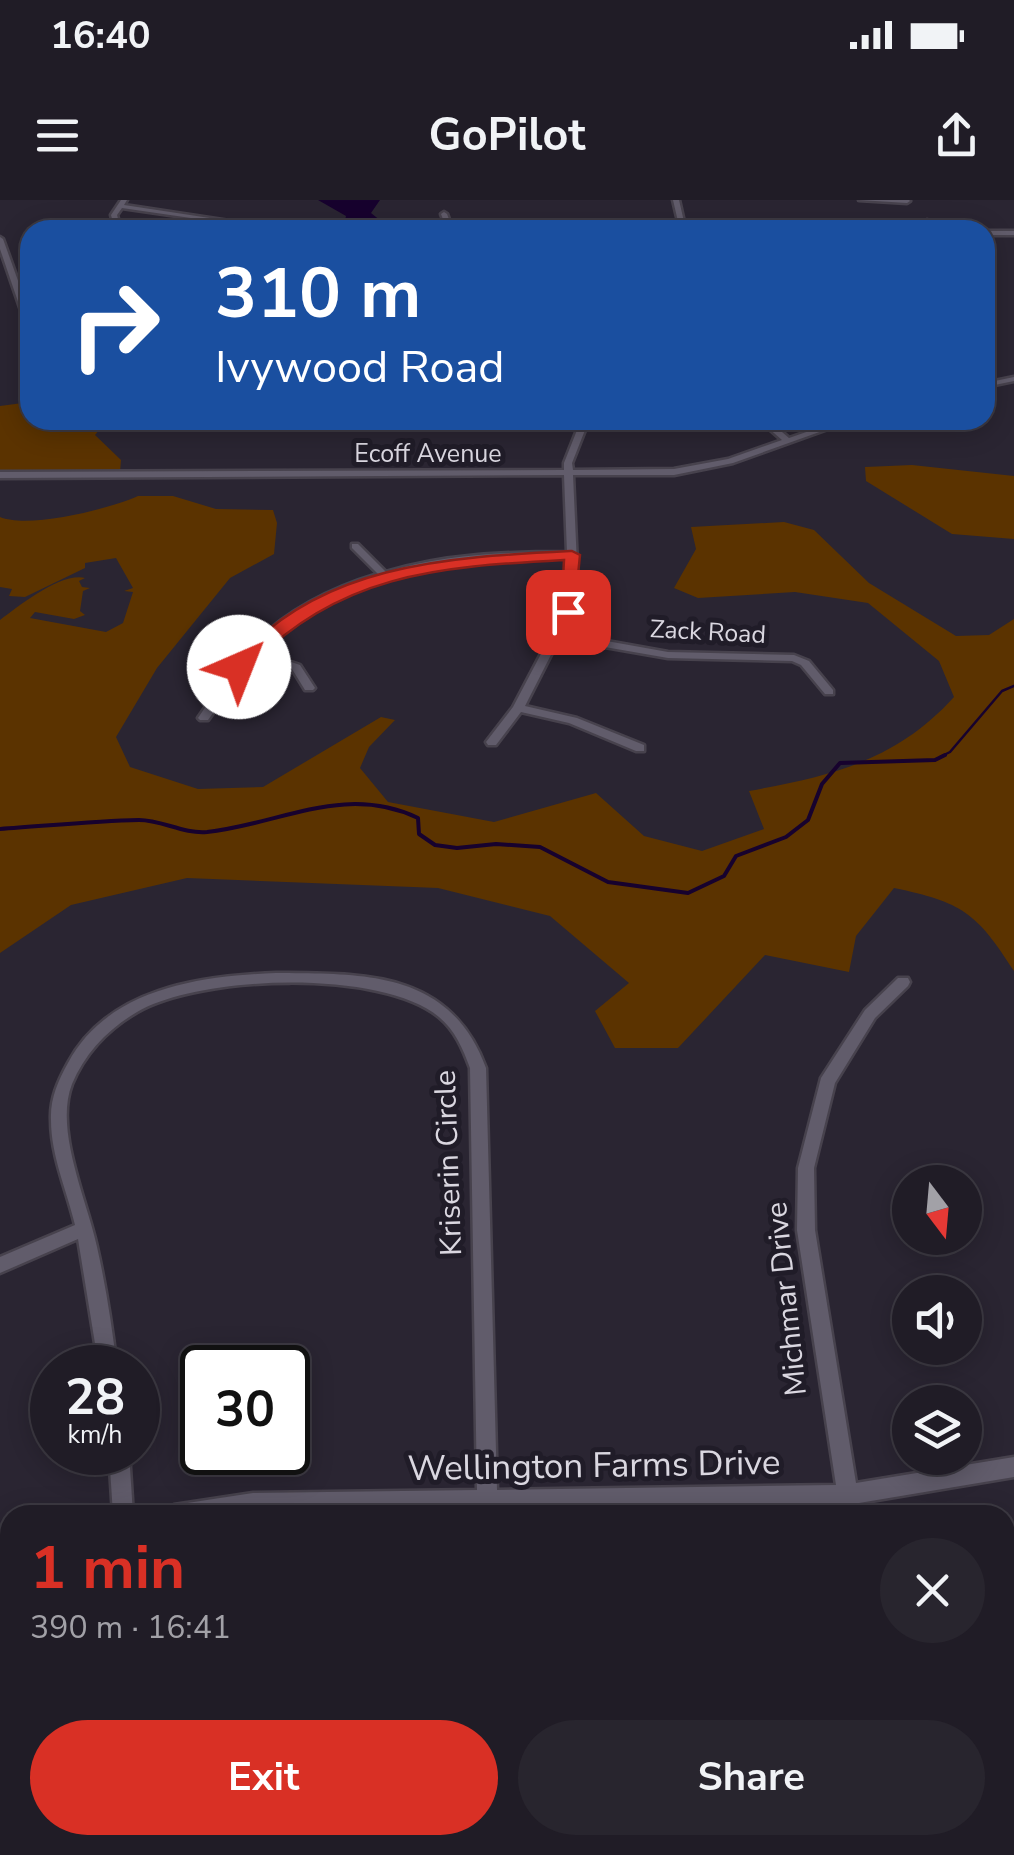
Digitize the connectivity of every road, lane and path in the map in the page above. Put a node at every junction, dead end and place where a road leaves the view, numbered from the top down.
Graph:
1 (862, 200) edge
2 (906, 201) edge
3 (121, 203) edge
4 (444, 214) dead end
5 (224, 220) edge
6 (446, 220) edge
7 (0, 240) edge
8 (3, 260) edge
9 (14, 283) junction
10 (0, 285) edge
11 (20, 299) edge
12 (580, 430) edge
13 (774, 430) edge
14 (821, 430) edge
15 (788, 442) junction
16 (568, 473) junction
17 (0, 475) edge
18 (354, 546) dead end
19 (572, 555) junction
20 (385, 576) junction
21 (558, 636) junction
22 (252, 652) junction
23 (308, 688) dead end
24 (830, 692) dead end
25 (518, 708) junction
26 (204, 718) dead end
27 (492, 742) dead end
28 (640, 748) dead end
29 (903, 982) dead end
30 (84, 1229) junction
31 (0, 1265) edge
32 (104, 1345) edge
33 (1014, 1466) edge
34 (120, 1475) edge
35 (123, 1505) edge
36 (235, 1505) edge
37 (394, 1505) edge
38 (488, 1505) edge
39 (849, 1505) edge

1 - 2 street
3 - 5 street
4 - 6 street
7 - 8 street
8 - 9 street
9 - 10 street
9 - 11 street
12 - 16 street
13 - 15 street
14 - 15 street, Ecoff Avenue
15 - 16 street, Ecoff Avenue
16 - 17 street, Ecoff Avenue
16 - 19 street
18 - 20 street
19 - 20 street
19 - 21 street
20 - 22 street
21 - 24 street, Zack Road
21 - 25 street
22 - 23 street
22 - 26 street
25 - 27 street
25 - 28 street
29 - 39 street, Michmar Drive
30 - 31 street
30 - 32 street, Kriserin Circle
30 - 38 street, Kriserin Circle
33 - 39 street, Wellington Farms Drive
34 - 35 street
36 - 37 street, Wellington Farms Drive

